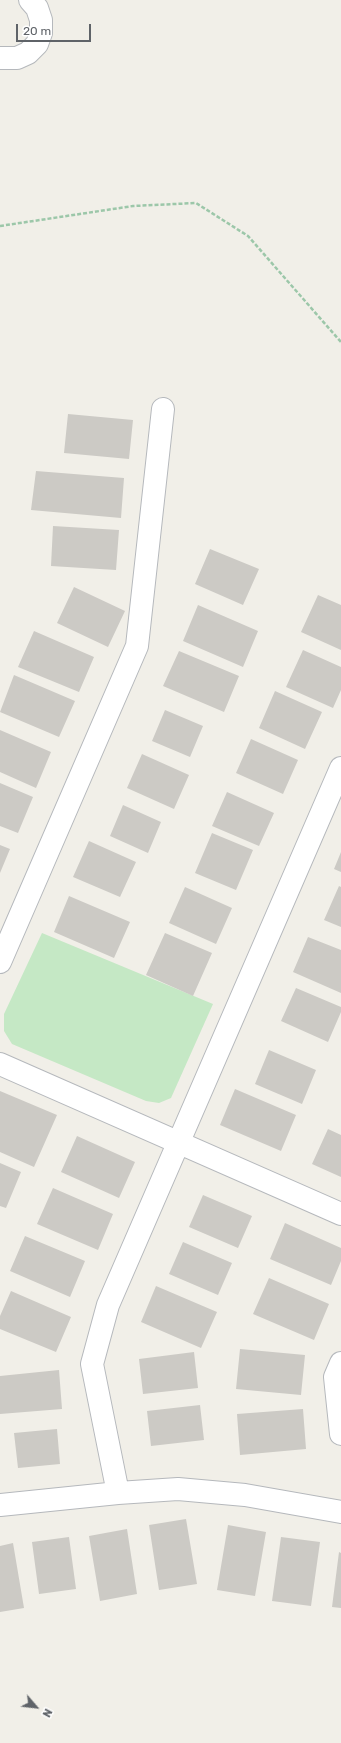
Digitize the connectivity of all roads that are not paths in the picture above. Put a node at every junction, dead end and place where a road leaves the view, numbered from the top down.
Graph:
1 (30, 0) edge
2 (0, 58) edge
3 (163, 409) dead end
4 (341, 768) edge
5 (0, 962) edge
6 (0, 1064) edge
7 (178, 1142) junction
8 (341, 1214) edge
9 (341, 1363) edge
10 (341, 1434) edge
11 (118, 1493) junction
12 (0, 1505) edge
13 (341, 1512) edge

1 - 2 street
3 - 5 street
4 - 7 street
6 - 7 street
7 - 8 street
7 - 11 street
9 - 10 street
11 - 12 street
11 - 13 street

